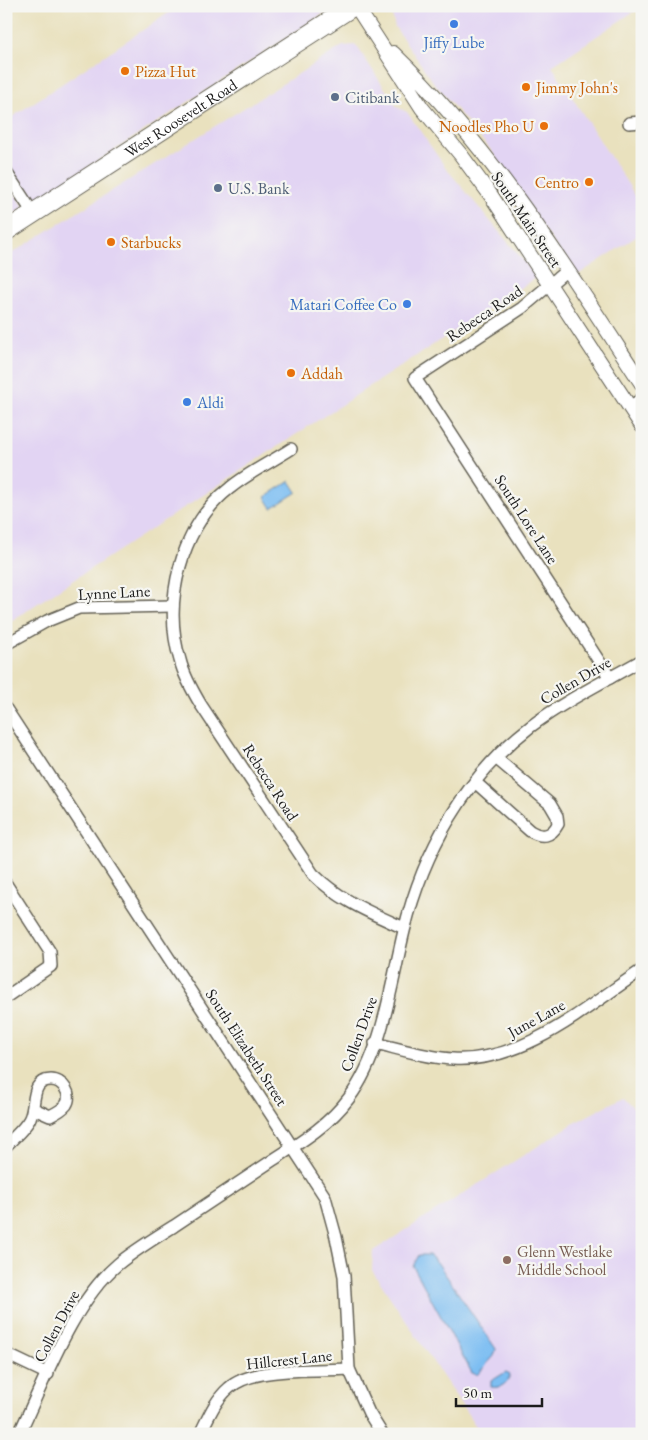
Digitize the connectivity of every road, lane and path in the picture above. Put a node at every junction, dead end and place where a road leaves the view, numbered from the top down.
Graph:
1 (354, 6) edge
2 (376, 37) junction
3 (642, 122) edge
4 (629, 123) dead end
5 (6, 172) edge
6 (33, 213) junction
7 (6, 230) edge
8 (567, 270) junction
9 (550, 286) junction
10 (415, 378) joint
11 (642, 384) edge
12 (642, 399) edge
13 (629, 407) junction
14 (642, 426) edge
15 (291, 449) dead end
16 (172, 606) junction
17 (6, 644) edge
18 (642, 660) edge
19 (610, 678) junction
20 (6, 709) edge
21 (497, 759) junction
22 (475, 782) junction
23 (6, 884) edge
24 (404, 928) junction
25 (642, 970) edge
26 (6, 997) edge
27 (375, 1044) junction
28 (34, 1109) dead end
29 (6, 1146) edge
30 (293, 1147) junction
31 (6, 1354) edge
32 (349, 1369) junction
33 (48, 1374) junction
34 (19, 1434) edge
35 (200, 1434) edge
36 (382, 1434) edge

1 - 2 street, South Main Street
1 - 6 main road, West Roosevelt Road
2 - 8 street, South Main Street
2 - 9 street, South Main Street
3 - 4 street
5 - 6 street
6 - 7 main road, West Roosevelt Road
8 - 9 street, Rebecca Road
8 - 11 street, South Main Street
9 - 10 street, Rebecca Road
9 - 13 street, South Main Street
10 - 19 street, South Lore Lane
12 - 13 street
13 - 14 street, South Main Street
15 - 16 street, Rebecca Road
16 - 17 street, Lynne Lane
16 - 24 street, Rebecca Road
18 - 19 street, Collen Drive
19 - 21 street, Collen Drive
20 - 30 street, South Elizabeth Street
21 - 22 street, Collen Drive
21 - 22 street
22 - 24 street, Collen Drive
23 - 26 street
24 - 27 street, Collen Drive
25 - 27 street, June Lane
27 - 30 street, Collen Drive
28 - 29 street
30 - 32 street, South Elizabeth Street
30 - 33 street, Collen Drive
31 - 33 street
32 - 35 street, Hillcrest Lane
32 - 36 street, South Elizabeth Street
33 - 34 street, Collen Drive

